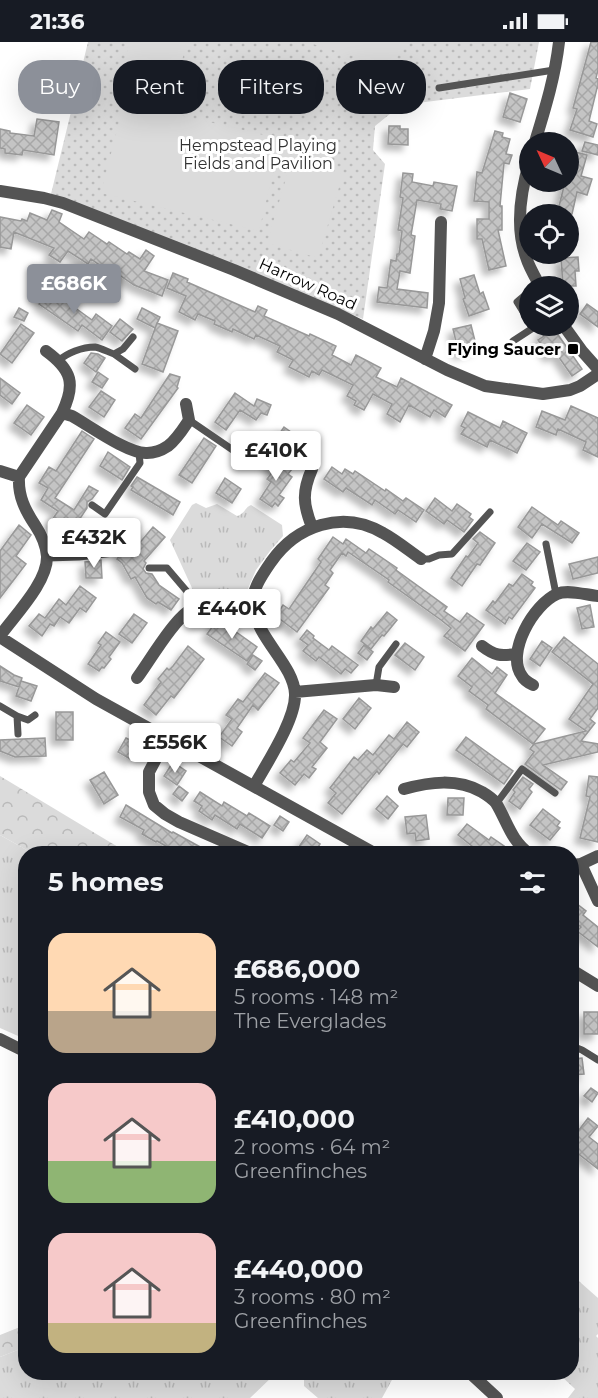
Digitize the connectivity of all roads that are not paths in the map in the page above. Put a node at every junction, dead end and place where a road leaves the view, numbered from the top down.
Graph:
1 (559, 42) edge
2 (554, 70) junction
3 (439, 88) dead end
4 (538, 132) edge
5 (0, 191) edge
6 (522, 192) edge
7 (441, 222) dead end
8 (532, 276) edge
9 (520, 336) edge
10 (571, 336) edge
11 (133, 337) dead end
12 (513, 341) dead end
13 (46, 351) dead end
14 (114, 354) junction
15 (425, 359) junction
16 (58, 361) junction
17 (135, 369) dead end
18 (598, 369) edge
19 (598, 374) edge
20 (186, 404) dead end
21 (62, 413) junction
22 (189, 420) junction
23 (139, 453) junction
24 (246, 459) dead end
25 (312, 469) dead end
26 (0, 471) edge
27 (19, 477) junction
28 (92, 505) dead end
29 (490, 512) dead end
30 (312, 527) junction
31 (546, 544) dead end
32 (114, 553) dead end
33 (47, 558) junction
34 (421, 559) joint
35 (149, 568) dead end
36 (556, 594) junction
37 (598, 596) edge
38 (252, 605) junction
39 (194, 608) junction
40 (0, 636) edge
41 (396, 645) dead end
42 (482, 646) dead end
43 (517, 654) junction
44 (137, 678) dead end
45 (376, 685) junction
46 (533, 685) dead end
47 (394, 687) dead end
48 (295, 692) junction
49 (0, 706) edge
50 (35, 715) dead end
51 (17, 716) junction
52 (18, 734) dead end
53 (167, 738) junction
54 (254, 786) junction
55 (404, 789) dead end
56 (555, 793) dead end
57 (496, 804) junction
58 (234, 846) edge
59 (362, 846) edge
60 (520, 846) edge
61 (598, 856) edge
62 (579, 864) edge
63 (579, 870) edge
64 (598, 901) edge
65 (579, 974) edge
66 (598, 986) edge
67 (0, 1039) edge
68 (18, 1048) edge
69 (579, 1049) edge
70 (598, 1060) edge
71 (478, 1380) edge
72 (497, 1398) edge

1 - 2 street
2 - 3 lane
2 - 4 street
5 - 15 street, Harrow Road
6 - 8 street
7 - 15 street
9 - 12 lane
10 - 18 street
11 - 14 lane
13 - 16 street
14 - 16 lane
14 - 17 lane
15 - 19 street, Harrow Road
16 - 21 street
20 - 22 street
21 - 23 street
21 - 27 street
22 - 23 street
22 - 24 lane
23 - 28 lane
25 - 30 street
26 - 27 street
27 - 33 street
29 - 34 lane
30 - 34 street
30 - 38 street
31 - 36 lane
32 - 33 lane
33 - 40 street
35 - 39 lane
36 - 37 street
36 - 43 street
38 - 39 street
38 - 48 street
39 - 44 street
40 - 53 street
41 - 45 lane
42 - 43 street
43 - 46 street
45 - 47 street
45 - 48 street
48 - 54 street
49 - 51 lane
50 - 51 lane
51 - 52 lane
53 - 54 street
53 - 58 street
54 - 59 street
55 - 57 street
56 - 57 lane
57 - 60 street
61 - 62 street
63 - 64 street
65 - 66 street
67 - 68 street
69 - 70 lane
71 - 72 street

